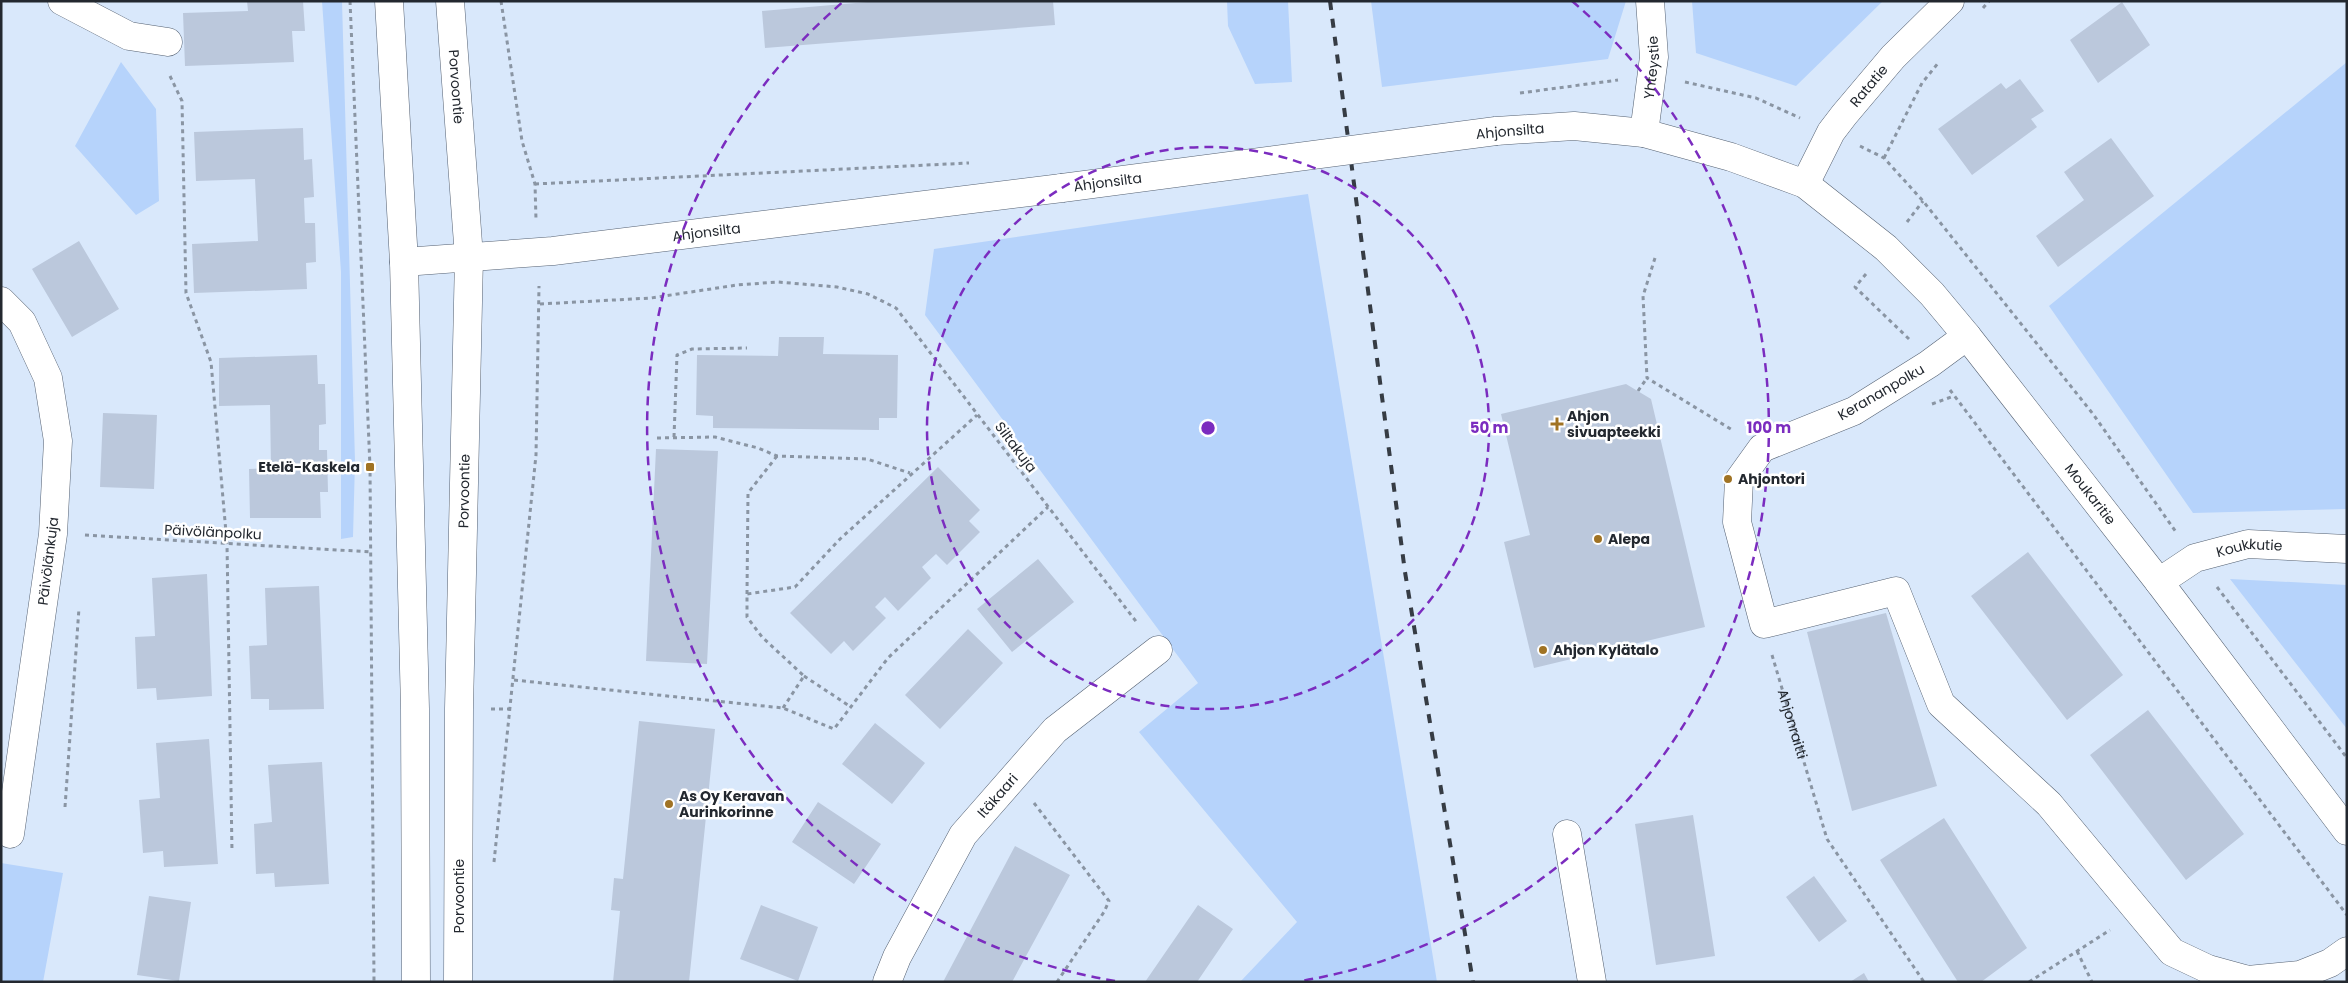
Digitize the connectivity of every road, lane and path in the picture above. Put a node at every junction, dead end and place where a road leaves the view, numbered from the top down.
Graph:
1 (62, 1) edge
2 (350, 1) edge
3 (390, 1) edge
4 (450, 1) edge
5 (501, 1) edge
6 (1650, 1) edge
7 (1950, 1) edge
8 (1989, 1) edge
9 (1983, 9) dead end
10 (168, 42) joint
11 (1940, 61) dead end
12 (1644, 133) junction
13 (1884, 158) dead end
14 (979, 163) dead end
15 (535, 184) junction
16 (1805, 184) junction
17 (538, 252) junction
18 (469, 257) junction
19 (1655, 258) dead end
20 (404, 262) junction
21 (1855, 287) dead end
22 (1, 302) edge
23 (540, 304) junction
24 (1967, 336) junction
25 (747, 348) dead end
26 (1929, 364) junction
27 (1647, 378) junction
28 (1638, 391) dead end
29 (978, 415) junction
30 (674, 437) junction
31 (657, 438) dead end
32 (1762, 448) junction
33 (777, 456) junction
34 (910, 474) junction
35 (1048, 507) junction
36 (53, 534) junction
37 (227, 544) junction
38 (2347, 549) edge
39 (372, 552) junction
40 (2159, 582) junction
41 (746, 594) junction
42 (79, 603) dead end
43 (1764, 624) junction
44 (2245, 624) dead end
45 (1158, 650) joint
46 (804, 676) junction
47 (514, 680) junction
48 (851, 707) junction
49 (782, 708) junction
50 (2347, 758) edge
51 (1014, 777) junction
52 (65, 807) dead end
53 (2347, 831) edge
54 (10, 834) dead end
55 (1567, 834) dead end
56 (232, 852) dead end
57 (494, 863) dead end
58 (2140, 912) junction
59 (2347, 915) edge
60 (2077, 950) junction
61 (2347, 951) edge
62 (374, 982) edge
63 (416, 982) edge
64 (458, 982) edge
65 (887, 982) edge
66 (1057, 982) edge
67 (1592, 982) edge
68 (1924, 982) edge
69 (2029, 982) edge
70 (2092, 982) edge

1 - 10 street
2 - 39 path
3 - 20 street
4 - 18 street, Porvoontie
5 - 15 path
6 - 12 street, Yhteystie
7 - 16 street, Ratatie
8 - 9 path
10 - 37 path
11 - 13 path
12 - 16 street, Ahjonsilta
12 - 17 street, Ahjonsilta, bridge
14 - 15 path
15 - 17 path
16 - 24 street, Moukaritie
17 - 18 street, Ahjonsilta
17 - 23 path
18 - 20 street, Ahjonsilta
18 - 64 street, Porvoontie
19 - 27 path
20 - 63 street
21 - 26 path
22 - 36 street, Päivölänkuja
23 - 29 path, Siltakuja
23 - 47 path
24 - 26 street, Kerananpolku
24 - 40 street, Moukaritie
25 - 30 path
26 - 32 street, Kerananpolku
26 - 59 path
27 - 28 path
27 - 32 path
29 - 34 path
29 - 35 path, Siltakuja
30 - 31 path
30 - 33 path
32 - 43 street
33 - 34 path
33 - 41 path
34 - 41 path
35 - 45 path, Siltakuja
35 - 48 path
36 - 37 path, Päivölänpolku
36 - 54 street, Päivölänkuja
37 - 39 path, Päivölänpolku
37 - 56 path
38 - 40 street, Koukkutie
39 - 62 path
40 - 53 street, Moukaritie
41 - 46 path
42 - 52 path
43 - 58 street
43 - 68 path, Ahjonraitti
44 - 50 path
45 - 51 street, Itäkaari
46 - 48 path
46 - 49 path
47 - 49 path
47 - 57 path
48 - 49 path
51 - 65 street, Itäkaari
51 - 66 path
55 - 67 street
58 - 60 path
58 - 61 street
60 - 69 path
60 - 70 path

